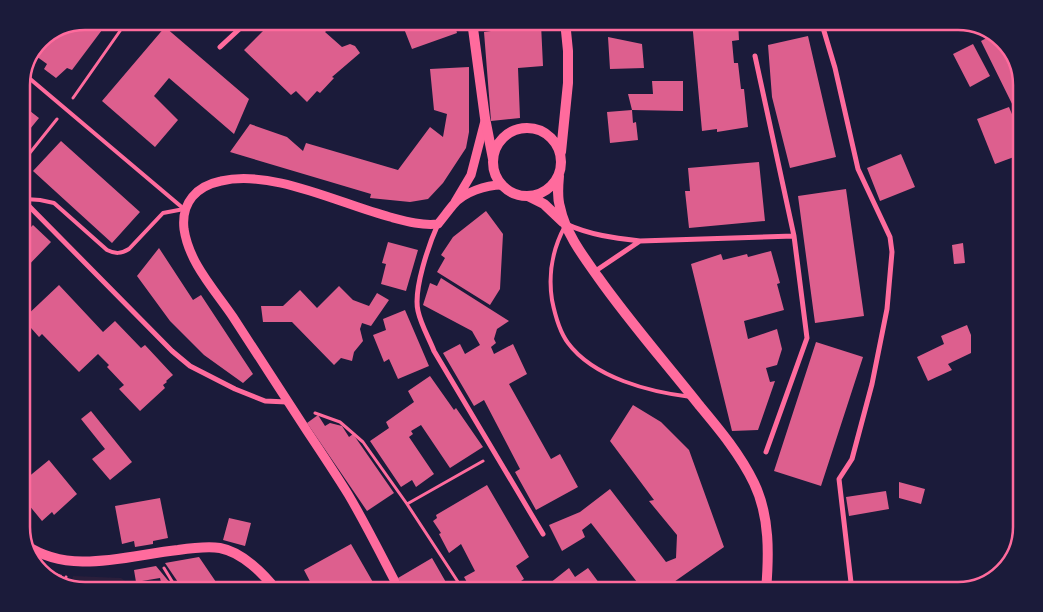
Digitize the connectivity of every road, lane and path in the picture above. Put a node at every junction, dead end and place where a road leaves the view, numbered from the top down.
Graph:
1 (121, 30) edge
2 (239, 30) edge
3 (473, 30) edge
4 (566, 30) edge
5 (824, 30) edge
6 (220, 48) dead end
7 (755, 56) dead end
8 (30, 79) edge
9 (65, 109) junction
10 (485, 118) junction
11 (30, 153) edge
12 (561, 153) junction
13 (493, 161) junction
14 (559, 176) junction
15 (502, 185) junction
16 (528, 196) junction
17 (30, 199) edge
18 (454, 203) junction
19 (30, 205) edge
20 (184, 209) junction
21 (438, 224) junction
22 (566, 224) junction
23 (794, 236) junction
24 (640, 241) junction
25 (594, 272) junction
26 (694, 398) junction
27 (288, 402) junction
28 (310, 411) dead end
29 (766, 452) dead end
30 (496, 453) junction
31 (408, 504) junction
32 (543, 534) dead end
33 (35, 550) edge
34 (157, 552) junction
35 (172, 582) edge
36 (269, 582) edge
37 (395, 582) edge
38 (458, 582) edge
39 (767, 582) edge
40 (851, 582) edge

1 - 9 path
2 - 6 street
3 - 10 main road
4 - 12 main road
5 - 40 street
7 - 23 street
8 - 9 lane
9 - 11 path
9 - 20 lane
10 - 13 main road
10 - 18 street
12 - 13 main road
12 - 14 main road
13 - 15 main road
14 - 16 main road
14 - 22 main road
15 - 16 main road
15 - 18 street
16 - 22 main road
17 - 20 lane
18 - 21 street
19 - 27 street
20 - 21 street
20 - 27 street
21 - 30 street
22 - 24 street
22 - 25 main road
22 - 26 lane
23 - 24 street
23 - 29 street
24 - 25 street
25 - 26 main road
26 - 39 main road
27 - 37 street
28 - 31 path
30 - 31 path
30 - 32 street
31 - 38 path
33 - 34 main road
34 - 35 path
34 - 36 main road

